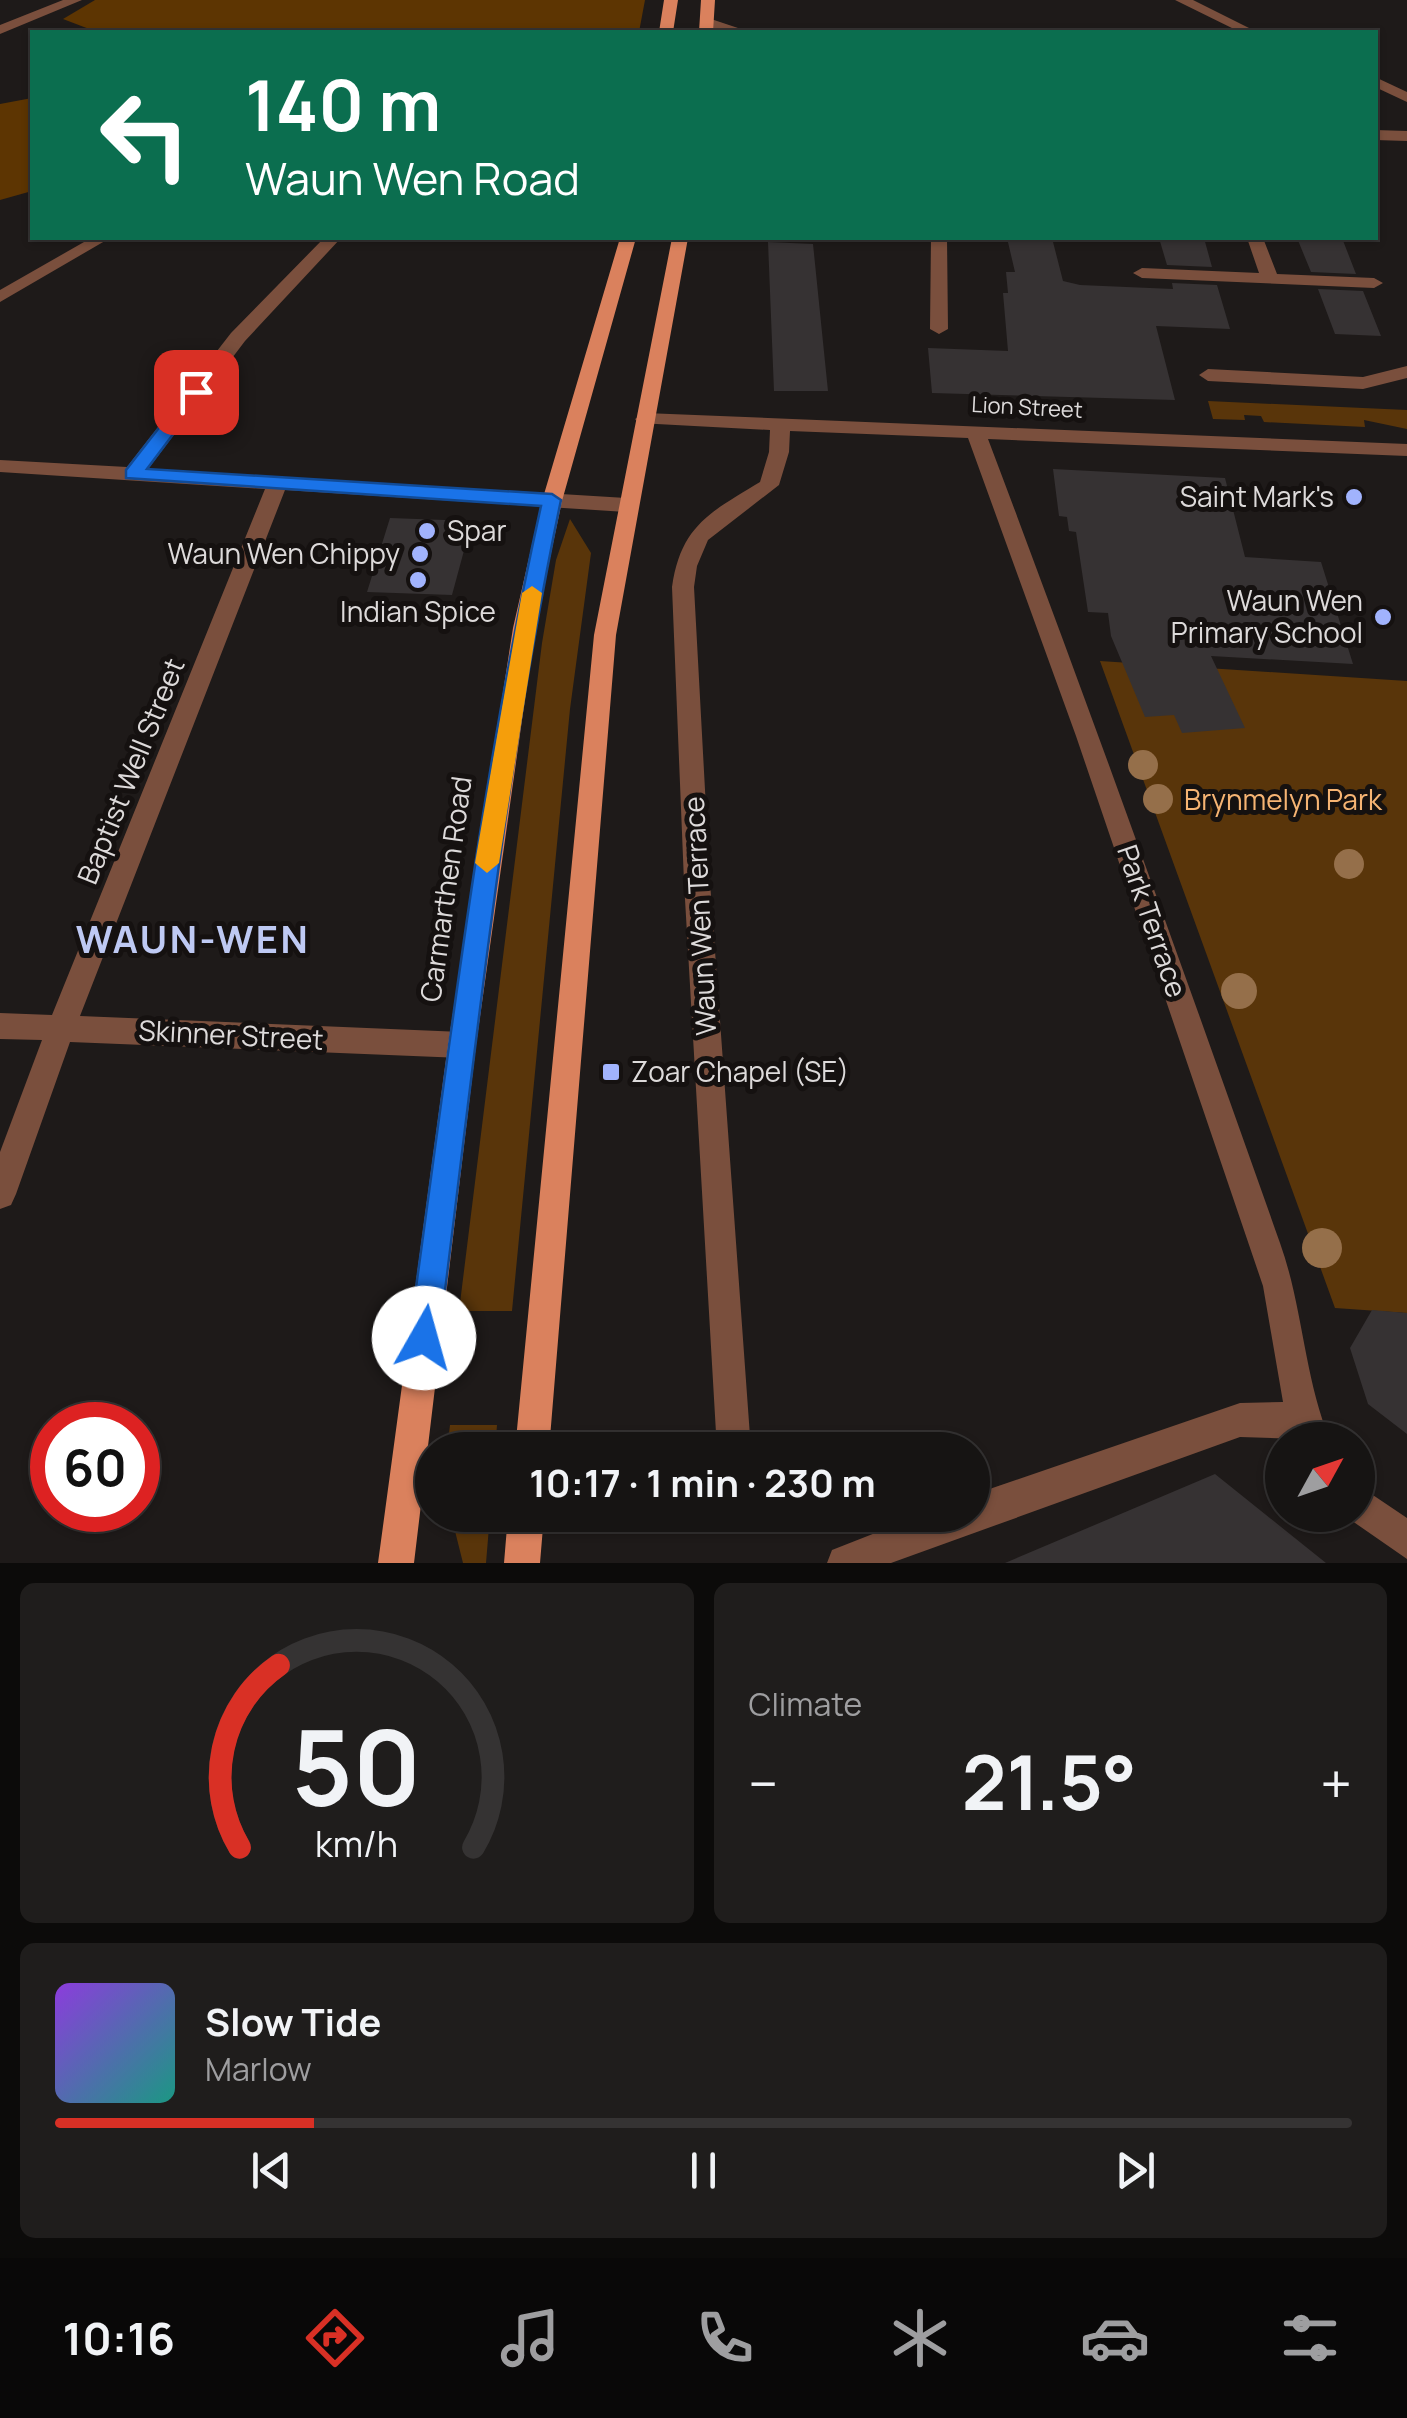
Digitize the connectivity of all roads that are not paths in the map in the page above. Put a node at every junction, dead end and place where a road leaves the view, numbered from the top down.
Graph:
1 (50, 0) edge
2 (75, 0) edge
3 (671, 0) edge
4 (708, 0) edge
5 (1182, 0) edge
6 (16, 24) junction
7 (707, 27) edge
8 (0, 30) edge
9 (666, 30) edge
10 (1246, 30) edge
11 (1378, 83) edge
12 (1407, 98) edge
13 (1378, 134) edge
14 (1407, 136) edge
15 (99, 240) edge
16 (330, 240) edge
17 (627, 240) edge
18 (680, 240) edge
19 (939, 240) edge
20 (1256, 240) edge
21 (1142, 273) dead end
22 (1270, 279) junction
23 (1374, 284) dead end
24 (0, 297) edge
25 (938, 330) dead end
26 (1407, 372) edge
27 (1208, 375) dead end
28 (645, 419) junction
29 (780, 424) junction
30 (975, 430) junction
31 (1407, 450) edge
32 (0, 466) edge
33 (133, 474) junction
34 (278, 483) junction
35 (552, 500) junction
36 (626, 505) junction
37 (0, 1026) edge
38 (61, 1028) junction
39 (462, 1045) junction
40 (0, 1194) edge
41 (1307, 1422) edge
42 (1265, 1423) edge
43 (534, 1432) edge
44 (733, 1432) edge
45 (990, 1507) edge
46 (1375, 1516) edge
47 (525, 1532) edge
48 (924, 1532) edge
49 (1407, 1541) edge
50 (396, 1563) edge
51 (522, 1563) edge
52 (845, 1563) edge

1 - 6 street
2 - 6 street
3 - 9 main road
4 - 7 main road
5 - 10 street
6 - 8 street
11 - 12 street
13 - 14 street
15 - 24 street
16 - 33 street
17 - 35 main road, Carmarthen Road
18 - 28 main road
19 - 25 street
20 - 22 street
21 - 22 street
22 - 23 street
26 - 27 street
28 - 29 street, Lion Street
28 - 36 main road
29 - 30 street, Lion Street
29 - 44 street, Waun Wen Terrace
30 - 31 street, Lion Street
30 - 41 street, Park Terrace
32 - 33 street
33 - 34 street
34 - 35 street
34 - 38 street, Baptist Well Street
35 - 36 street
35 - 39 main road, Carmarthen Road
36 - 43 main road
37 - 38 street, Skinner Street
38 - 39 street, Skinner Street
38 - 40 street, Baptist Well Street
39 - 50 main road, Carmarthen Road
42 - 45 street
46 - 49 street
47 - 51 main road
48 - 52 street

